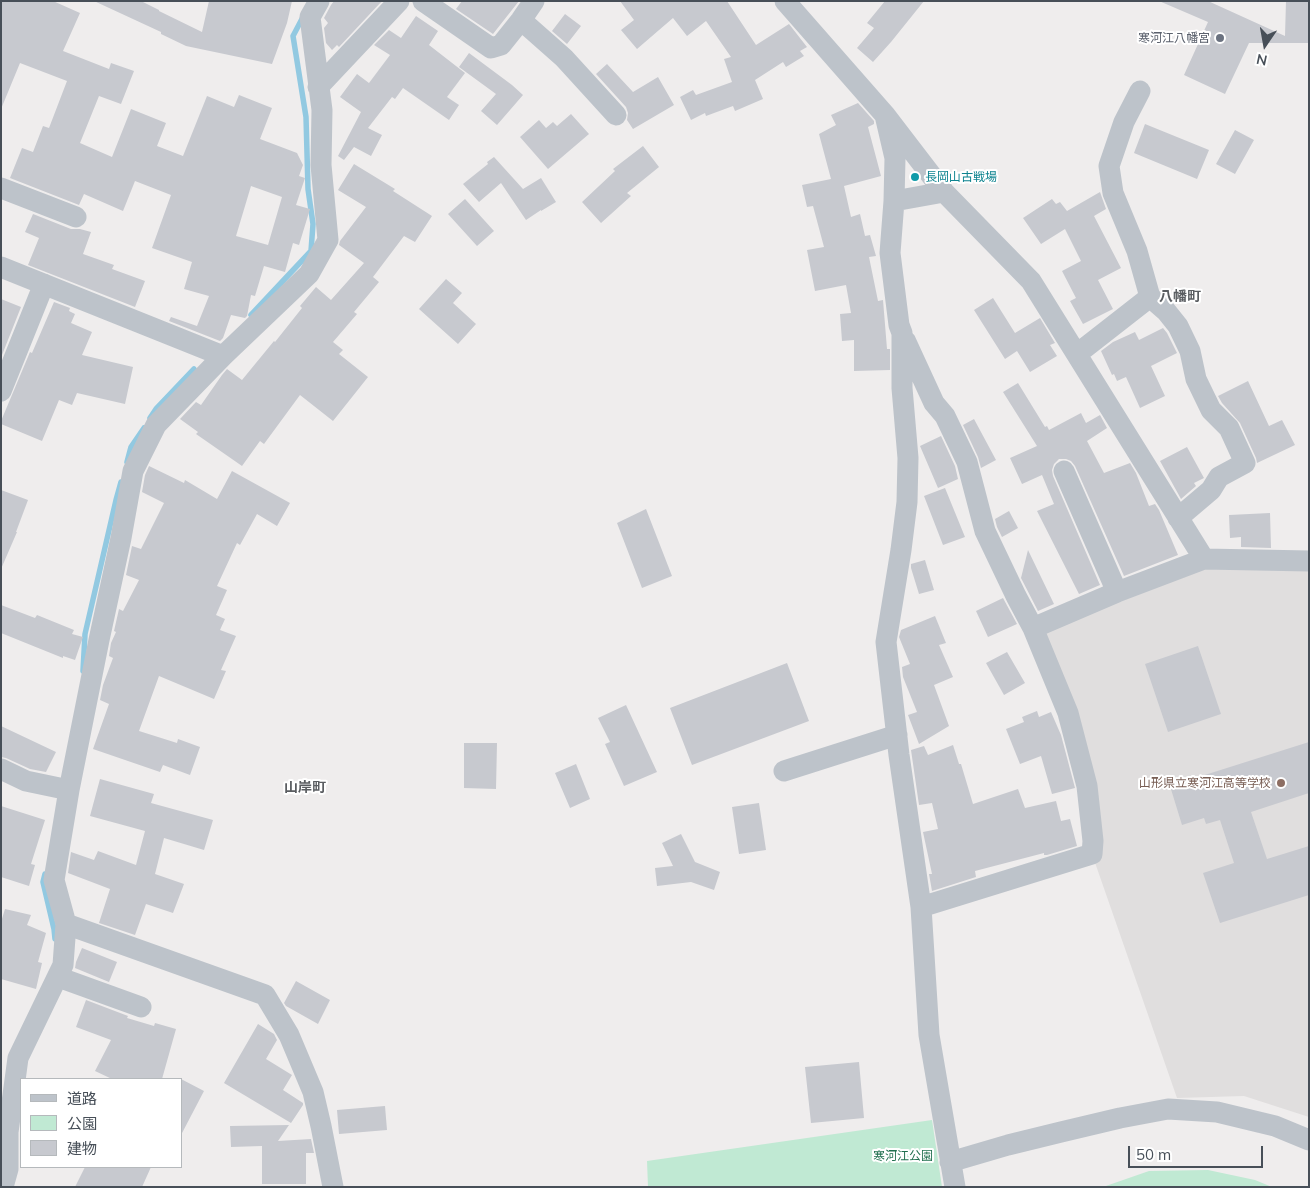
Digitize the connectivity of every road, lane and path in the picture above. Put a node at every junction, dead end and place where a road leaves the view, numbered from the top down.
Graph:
1 (319, 1) edge
2 (399, 1) edge
3 (423, 1) edge
4 (534, 1) edge
5 (785, 1) edge
6 (522, 20) junction
7 (318, 87) junction
8 (1140, 91) dead end
9 (616, 115) dead end
10 (885, 115) junction
11 (1, 188) edge
12 (944, 192) junction
13 (894, 201) junction
14 (76, 217) dead end
15 (1, 267) edge
16 (44, 284) junction
17 (1150, 297) junction
18 (902, 333) junction
19 (1077, 354) junction
20 (223, 356) junction
21 (1, 391) edge
22 (1064, 471) dead end
23 (1178, 518) junction
24 (1204, 559) junction
25 (1309, 562) edge
26 (1117, 592) junction
27 (1033, 628) junction
28 (897, 735) junction
29 (1, 769) edge
30 (784, 771) dead end
31 (69, 790) junction
32 (921, 907) junction
33 (66, 924) junction
34 (58, 977) junction
35 (140, 1007) dead end
36 (5, 1131) edge
37 (1309, 1140) edge
38 (950, 1162) junction
39 (3, 1187) edge
40 (333, 1187) edge
41 (955, 1187) edge

1 - 7 street
2 - 7 street
3 - 6 street
4 - 6 street
5 - 10 street
6 - 9 street
7 - 20 street
8 - 17 street
10 - 12 street
10 - 13 street
11 - 14 street
12 - 13 street
12 - 19 street
13 - 18 street
15 - 16 street
16 - 20 street
16 - 21 street
17 - 19 street
17 - 23 street
18 - 27 street
18 - 28 street
19 - 23 street
20 - 31 street
22 - 26 street
23 - 24 street
24 - 25 street
24 - 26 street
26 - 27 street
27 - 32 street
28 - 30 street
28 - 32 street
29 - 31 street
31 - 33 street
32 - 38 street
33 - 34 street
33 - 40 street
34 - 35 street
34 - 36 street
36 - 39 street
37 - 38 street
38 - 41 street

